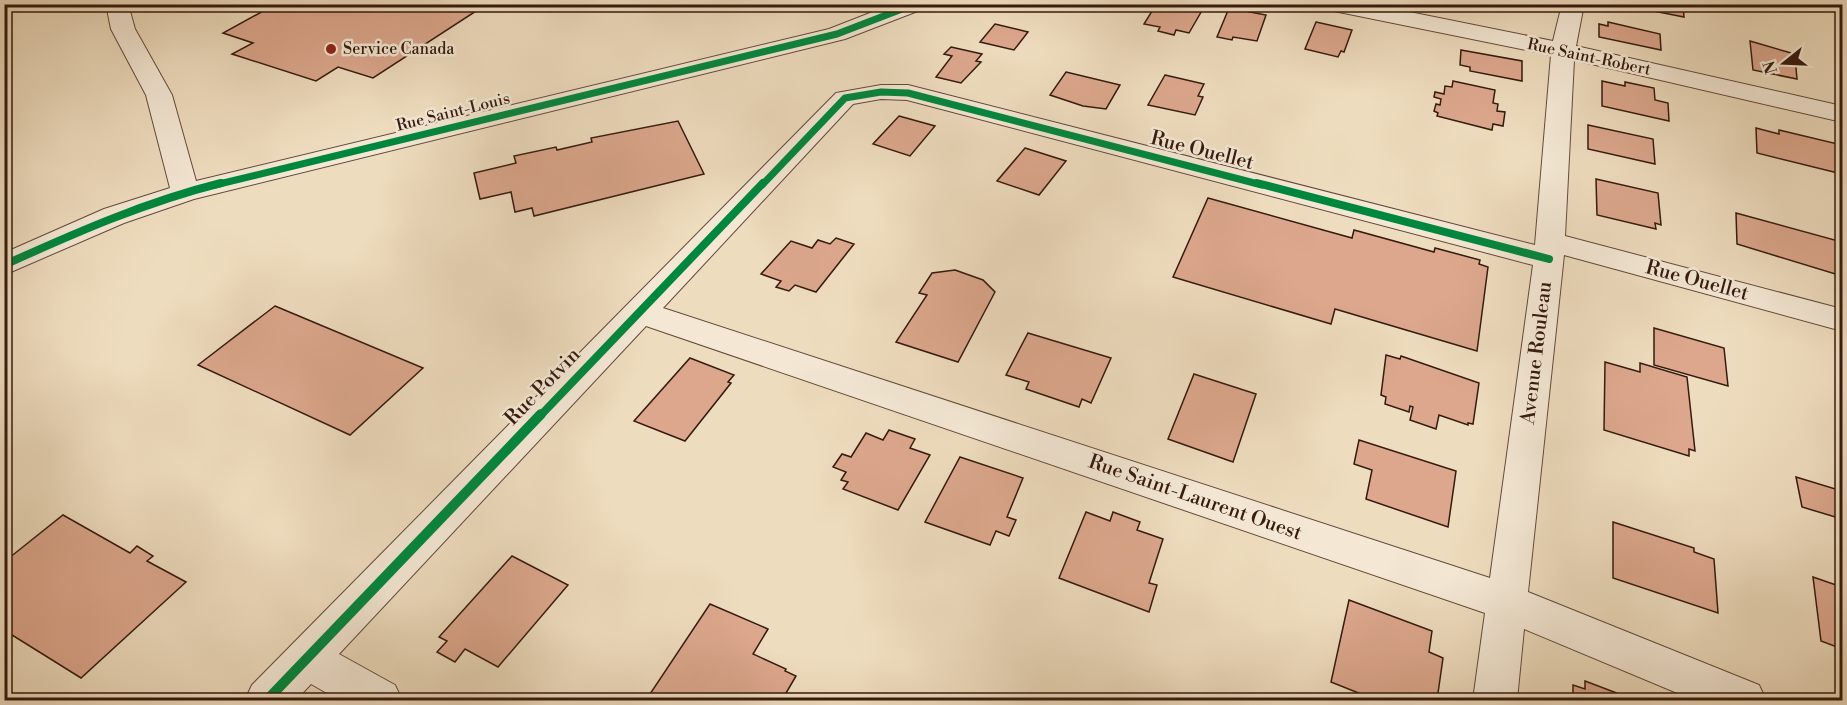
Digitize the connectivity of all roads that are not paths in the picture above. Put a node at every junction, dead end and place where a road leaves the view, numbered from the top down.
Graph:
1 (117, 4) edge
2 (915, 4) edge
3 (1334, 4) edge
4 (1573, 4) edge
5 (1563, 50) junction
6 (845, 98) joint
7 (1842, 114) edge
8 (185, 192) junction
9 (1550, 250) junction
10 (4, 265) edge
11 (640, 312) junction
12 (1842, 320) edge
13 (1506, 602) junction
14 (307, 659) junction
15 (267, 700) edge
16 (380, 700) edge
17 (1495, 700) edge
18 (1744, 700) edge

1 - 8 street
2 - 8 street, Rue Saint-Louis
3 - 5 street, Rue Saint-Robert
4 - 5 street, Avenue Rouleau
5 - 7 street, Rue Saint-Robert
5 - 9 street, Avenue Rouleau
6 - 9 street, Rue Ouellet
6 - 11 street, Rue Potvin
8 - 10 street, Rue Saint-Louis
9 - 12 street, Rue Ouellet
9 - 13 street, Avenue Rouleau
11 - 13 street, Rue Saint-Laurent Ouest
11 - 14 street, Rue Potvin
13 - 17 street, Avenue Rouleau
13 - 18 street, Rue Saint-Laurent Ouest
14 - 15 street, Rue Potvin
14 - 16 street

